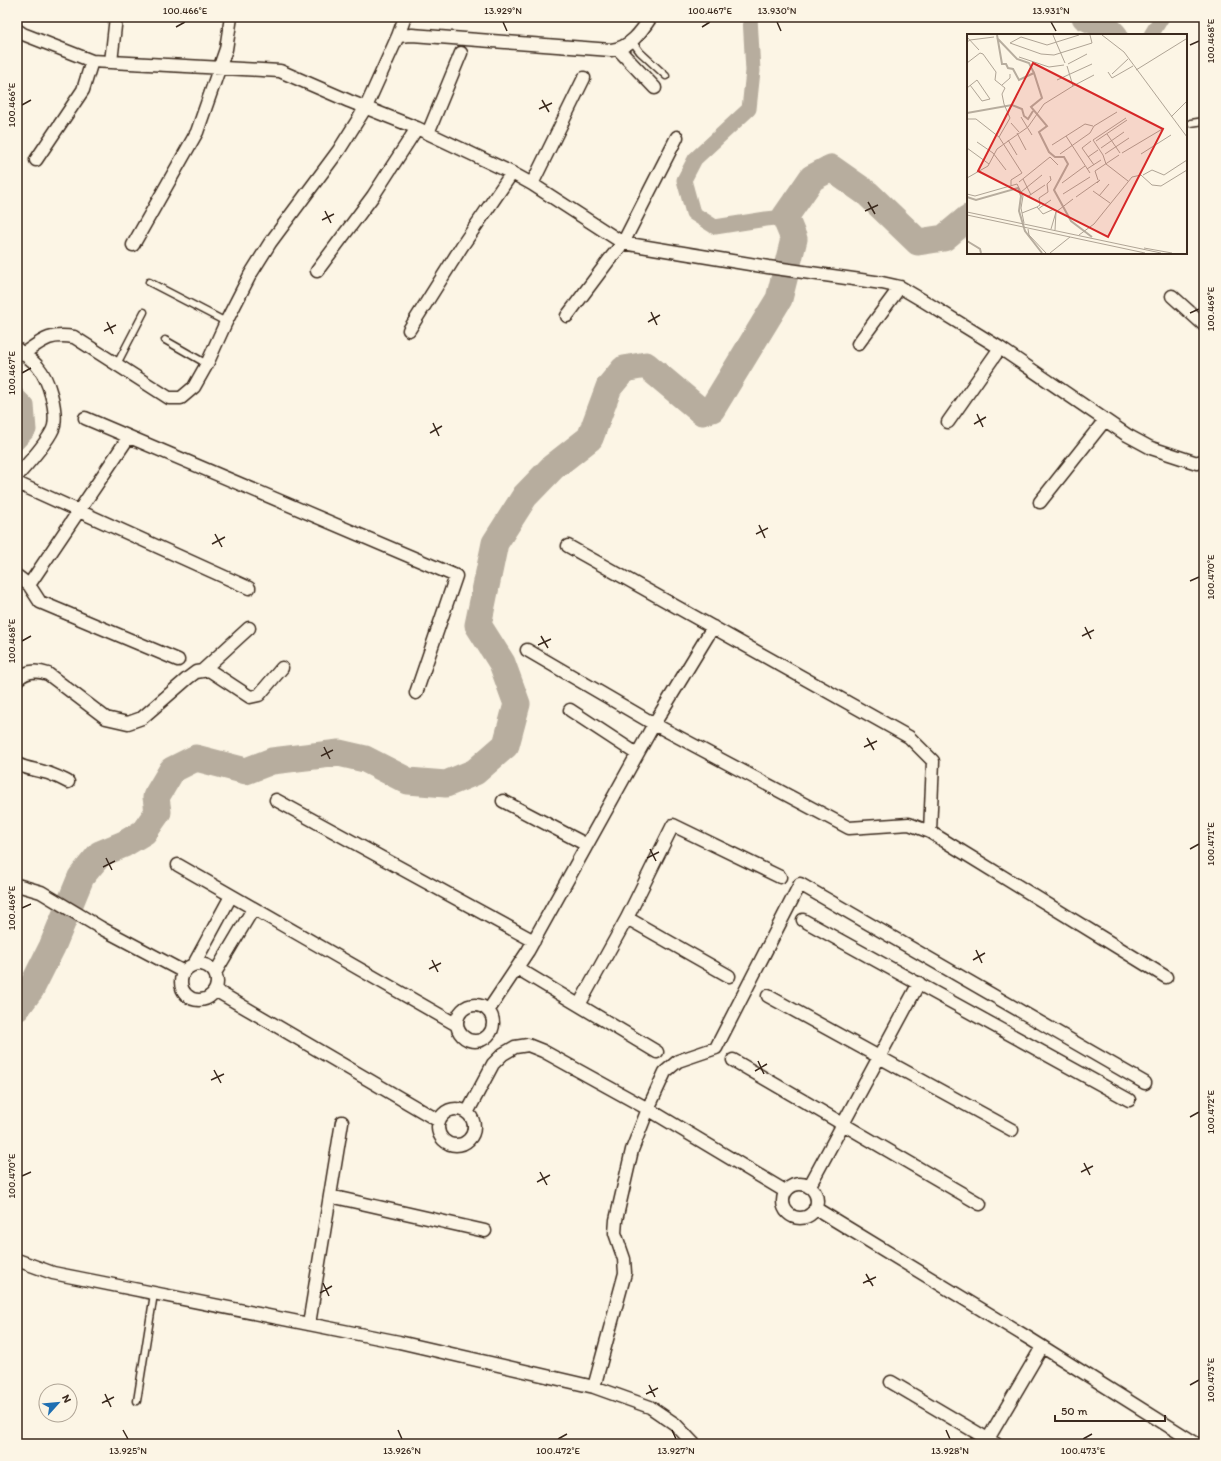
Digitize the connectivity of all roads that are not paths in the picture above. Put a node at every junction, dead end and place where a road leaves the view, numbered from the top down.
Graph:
1 (116, 17) edge
2 (231, 17) edge
3 (405, 17) edge
4 (651, 17) edge
5 (17, 30) edge
6 (398, 36) junction
7 (632, 41) junction
8 (618, 49) junction
9 (461, 53) dead end
10 (92, 61) junction
11 (111, 62) junction
12 (220, 68) junction
13 (666, 76) dead end
14 (584, 78) dead end
15 (655, 88) dead end
16 (366, 107) junction
17 (1204, 121) edge
18 (1191, 123) dead end
19 (422, 130) junction
20 (677, 137) dead end
21 (36, 160) dead end
22 (512, 173) junction
23 (532, 184) junction
24 (623, 244) junction
25 (133, 245) dead end
26 (318, 272) dead end
27 (149, 282) dead end
28 (900, 288) junction
29 (1172, 296) dead end
30 (144, 312) dead end
31 (567, 316) dead end
32 (226, 322) junction
33 (1204, 325) edge
34 (408, 330) dead end
35 (165, 340) dead end
36 (858, 344) dead end
37 (1000, 348) junction
38 (20, 352) edge
39 (117, 364) junction
40 (207, 364) junction
41 (85, 418) dead end
42 (1105, 420) junction
43 (948, 422) dead end
44 (128, 438) junction
45 (1202, 465) edge
46 (17, 476) edge
47 (17, 483) edge
48 (1040, 502) dead end
49 (79, 511) junction
50 (568, 546) dead end
51 (17, 576) edge
52 (29, 585) junction
53 (249, 588) dead end
54 (713, 627) junction
55 (249, 628) dead end
56 (527, 650) dead end
57 (178, 660) dead end
58 (282, 668) dead end
59 (202, 671) junction
60 (17, 680) edge
61 (416, 693) dead end
62 (570, 710) dead end
63 (654, 724) junction
64 (637, 754) junction
65 (17, 764) edge
66 (68, 782) dead end
67 (276, 800) dead end
68 (503, 801) dead end
69 (930, 832) junction
70 (587, 845) junction
71 (178, 864) dead end
72 (780, 877) dead end
73 (17, 885) edge
74 (231, 896) junction
75 (253, 909) junction
76 (627, 918) junction
77 (804, 920) dead end
78 (534, 941) junction
79 (189, 968) junction
80 (517, 968) junction
81 (215, 973) junction
82 (729, 976) dead end
83 (1166, 977) dead end
84 (919, 983) junction
85 (215, 990) junction
86 (768, 996) dead end
87 (579, 1005) junction
88 (488, 1011) junction
89 (457, 1025) junction
90 (657, 1052) dead end
91 (879, 1056) junction
92 (733, 1060) dead end
93 (1145, 1083) dead end
94 (1130, 1100) dead end
95 (648, 1109) junction
96 (467, 1113) junction
97 (439, 1121) junction
98 (342, 1122) dead end
99 (843, 1124) junction
100 (1012, 1130) dead end
101 (809, 1187) junction
102 (785, 1191) junction
103 (330, 1196) junction
104 (980, 1204) dead end
105 (815, 1208) junction
106 (485, 1231) dead end
107 (17, 1260) edge
108 (154, 1294) junction
109 (309, 1324) junction
110 (1042, 1347) junction
111 (891, 1382) dead end
112 (594, 1387) junction
113 (137, 1401) dead end
114 (992, 1442) edge
115 (694, 1444) edge
116 (1197, 1444) edge

1 - 11 street
2 - 12 street
3 - 6 street
4 - 7 street
5 - 10 street
6 - 8 street
6 - 16 street
7 - 8 street
7 - 13 lane
8 - 15 street
9 - 19 street
10 - 11 street
10 - 21 street
11 - 12 street
12 - 16 street
12 - 25 street
14 - 23 street
16 - 19 street
16 - 32 street
17 - 18 lane
19 - 22 street
19 - 26 street
20 - 24 street
22 - 23 street
22 - 34 street
23 - 24 street
24 - 28 street
24 - 31 street
27 - 32 lane
28 - 36 street
28 - 37 street
29 - 33 street
30 - 39 lane
32 - 40 street
35 - 40 lane
37 - 42 street
37 - 43 street
38 - 39 street
38 - 46 street
39 - 40 street
41 - 44 street
42 - 45 street
42 - 48 street
44 - 49 street
44 - 61 street
47 - 49 street
49 - 52 street
49 - 53 street
50 - 54 street
51 - 52 street
52 - 57 street
54 - 63 street
54 - 69 street
55 - 59 street
56 - 63 street
58 - 59 street
59 - 60 street
62 - 64 street
63 - 64 street
63 - 69 street
64 - 70 street
65 - 66 street
67 - 78 street
68 - 70 street
69 - 83 street
70 - 78 street
71 - 74 street
72 - 76 street
73 - 79 street
74 - 75 street
74 - 79 street
75 - 81 street
75 - 89 street
76 - 82 street
76 - 87 street
77 - 84 street
78 - 80 street
79 - 81 street
79 - 85 street
80 - 87 street
80 - 88 street
81 - 85 street
84 - 91 street
84 - 94 street
85 - 97 street
86 - 91 street
87 - 90 street
88 - 89 street
88 - 89 street
91 - 99 street
91 - 100 street
92 - 99 street
93 - 95 street
95 - 96 street
95 - 102 street
95 - 112 street
96 - 97 street
96 - 97 street
98 - 103 street
99 - 101 street
99 - 104 street
101 - 102 street
101 - 105 street
102 - 105 street
103 - 106 street
103 - 109 street
105 - 110 street
107 - 108 street
108 - 109 street
108 - 113 lane
109 - 112 street
110 - 114 street
110 - 116 street
111 - 114 street
112 - 115 street

